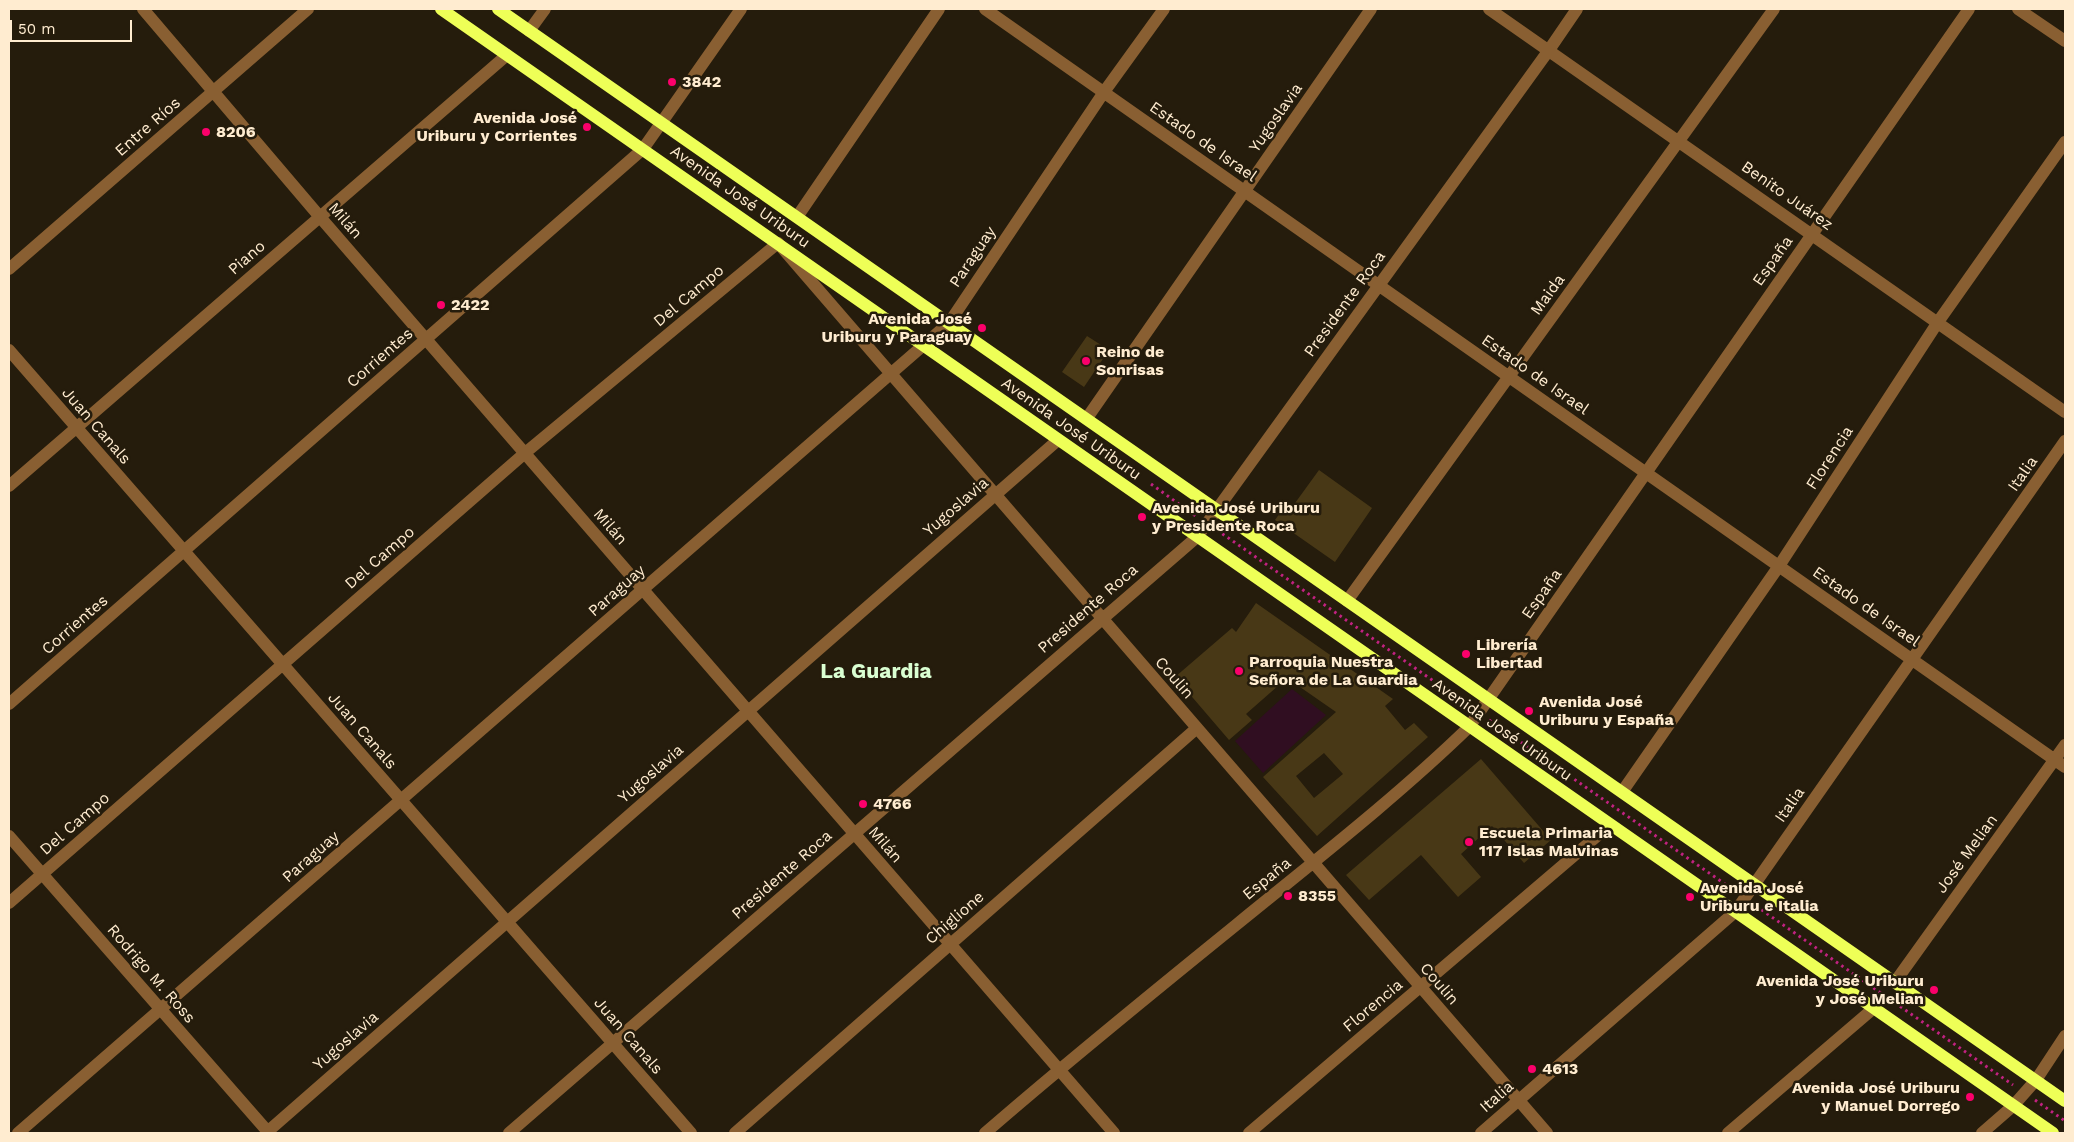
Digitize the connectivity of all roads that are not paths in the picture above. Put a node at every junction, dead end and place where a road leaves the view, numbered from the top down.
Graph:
1 (143, 9) edge
2 (308, 9) edge
3 (441, 9) edge
4 (498, 9) edge
5 (545, 9) edge
6 (741, 9) edge
7 (939, 9) edge
8 (985, 9) edge
9 (1164, 9) edge
10 (1371, 9) edge
11 (1489, 9) edge
12 (1577, 9) edge
13 (1774, 9) edge
14 (1969, 9) edge
15 (2018, 9) edge
16 (529, 30) junction
17 (2065, 41) edge
18 (1548, 50) junction
19 (507, 55) junction
20 (213, 92) junction
21 (1104, 92) junction
22 (661, 122) junction
23 (1678, 141) junction
24 (2065, 142) edge
25 (643, 149) junction
26 (1245, 191) junction
27 (320, 217) junction
28 (797, 217) junction
29 (1812, 233) junction
30 (778, 243) junction
31 (9, 269) edge
32 (1379, 285) junction
33 (1938, 322) junction
34 (949, 323) junction
35 (426, 339) junction
36 (924, 346) junction
37 (9, 350) edge
38 (891, 375) junction
39 (1509, 376) junction
40 (2065, 412) edge
41 (1087, 418) junction
42 (76, 428) junction
43 (1058, 440) junction
44 (2065, 441) edge
45 (525, 454) junction
46 (1646, 473) junction
47 (9, 486) edge
48 (995, 495) junction
49 (1216, 509) junction
50 (1197, 537) junction
51 (184, 551) junction
52 (1779, 566) junction
53 (643, 590) junction
54 (1347, 601) junction
55 (1102, 619) junction
56 (1912, 659) junction
57 (283, 665) junction
58 (1488, 700) junction
59 (9, 704) edge
60 (748, 711) junction
61 (1469, 727) junction
62 (1197, 728) junction
63 (2065, 745) edge
64 (2060, 763) edge
65 (1622, 792) junction
66 (401, 800) junction
67 (1610, 825) junction
68 (854, 834) junction
69 (9, 836) edge
70 (1313, 863) junction
71 (42, 874) junction
72 (1754, 884) junction
73 (9, 903) edge
74 (1735, 912) junction
75 (507, 922) junction
76 (950, 945) junction
77 (1895, 982) junction
78 (1420, 987) junction
79 (1874, 1008) junction
80 (160, 1009) junction
81 (2065, 1036) edge
82 (613, 1043) junction
83 (1058, 1070) junction
84 (2036, 1080) junction
85 (1518, 1100) junction
86 (2065, 1101) edge
87 (2013, 1106) junction
88 (18, 1133) edge
89 (267, 1133) edge
90 (509, 1133) edge
91 (691, 1133) edge
92 (735, 1133) edge
93 (985, 1133) edge
94 (1114, 1133) edge
95 (1249, 1133) edge
96 (1481, 1133) edge
97 (1547, 1133) edge
98 (1728, 1133) edge
99 (1982, 1133) edge
100 (2053, 1133) edge

1 - 20 street, Milán
2 - 20 street, Entre Ríos
3 - 19 main road, Avenida José Uriburu
4 - 16 main road, Avenida José Uriburu
5 - 16 street
6 - 22 street, Corrientes
7 - 28 street
8 - 21 street, Estado de Israel
9 - 21 street, Paraguay
10 - 26 street, Yugoslavia
11 - 18 street, Benito Juárez
12 - 18 street, Presidente Roca
13 - 23 street, Maida
14 - 29 street, España
15 - 17 street
16 - 22 main road, Avenida José Uriburu
18 - 23 street, Benito Juárez
18 - 32 street, Presidente Roca
19 - 25 main road, Avenida José Uriburu
19 - 27 street, Piano
20 - 27 street, Milán
20 - 31 street, Entre Ríos
21 - 26 street, Estado de Israel
21 - 34 street, Paraguay
22 - 25 street, Corrientes
22 - 28 main road, Avenida José Uriburu
23 - 29 street, Benito Juárez
23 - 39 street, Maida
24 - 33 street, Florencia
25 - 30 main road, Avenida José Uriburu
25 - 35 street, Corrientes
26 - 32 street, Estado de Israel
26 - 41 street, Yugoslavia
27 - 35 street, Milán
27 - 42 street, Piano
28 - 34 main road, Avenida José Uriburu
29 - 33 street, Benito Juárez
29 - 46 street, España
30 - 36 main road, Avenida José Uriburu
30 - 38 street, Coulin
30 - 45 street, Del Campo
32 - 39 street, Estado de Israel
32 - 49 street, Presidente Roca
33 - 40 street, Benito Juárez
33 - 52 street, Florencia
34 - 36 street, Paraguay
34 - 41 main road, Avenida José Uriburu
35 - 45 street, Milán
35 - 51 street, Corrientes
36 - 38 street, Paraguay
36 - 43 main road, Avenida José Uriburu
37 - 42 street, Juan Canals
38 - 48 street, Coulin
38 - 53 street, Paraguay
39 - 46 street, Estado de Israel
39 - 54 street, Maida
41 - 49 main road, Avenida José Uriburu
42 - 47 street, Piano
42 - 51 street, Juan Canals
43 - 48 street, Yugoslavia
43 - 50 main road, Avenida José Uriburu
44 - 56 street, Italia
45 - 53 street, Milán
45 - 57 street, Del Campo
46 - 52 street, Estado de Israel
46 - 58 street, España
48 - 55 street, Coulin
48 - 60 street, Yugoslavia
49 - 50 street, Presidente Roca
49 - 54 main road, Avenida José Uriburu
50 - 55 street, Presidente Roca
50 - 61 main road, Avenida José Uriburu
51 - 57 street, Juan Canals
51 - 59 street, Corrientes
52 - 56 street, Estado de Israel
52 - 65 street, Florencia
53 - 60 street, Milán
53 - 66 street, Paraguay
54 - 58 main road, Avenida José Uriburu
55 - 62 street, Coulin
55 - 68 street, Presidente Roca
56 - 64 street, Estado de Israel
56 - 72 street, Italia
57 - 66 street, Juan Canals
57 - 71 street, Del Campo
58 - 61 street, España
58 - 65 main road, Avenida José Uriburu
60 - 68 street, Milán
60 - 75 street, Yugoslavia
61 - 67 main road, Avenida José Uriburu
61 - 70 street, España
62 - 70 street, Coulin
62 - 76 street, Chiglione
63 - 64 street, José Melian
64 - 77 street, José Melian
65 - 72 main road, Avenida José Uriburu
66 - 75 street, Juan Canals
66 - 80 street, Paraguay
67 - 74 main road, Avenida José Uriburu
67 - 78 street, Florencia
68 - 76 street, Milán
68 - 82 street, Presidente Roca
69 - 71 street, Rodrigo M. Ross
70 - 78 street, Coulin
70 - 83 street, España
71 - 73 street, Del Campo
71 - 80 street, Rodrigo M. Ross
72 - 74 street, Italia
72 - 77 main road, Avenida José Uriburu
74 - 79 main road, Avenida José Uriburu
74 - 85 street, Italia
75 - 82 street, Juan Canals
75 - 89 street, Yugoslavia
76 - 83 street, Milán
76 - 92 street, Chiglione
77 - 84 main road, Avenida José Uriburu
78 - 85 street, Coulin
78 - 95 street, Florencia
79 - 87 main road, Avenida José Uriburu
79 - 98 street
80 - 88 street, Paraguay
80 - 89 street, Rodrigo M. Ross
81 - 84 street
82 - 90 street, Presidente Roca
82 - 91 street, Juan Canals
83 - 93 street, España
83 - 94 street, Milán
84 - 86 main road, Avenida José Uriburu
84 - 87 street
85 - 96 street, Italia
85 - 97 street, Coulin
87 - 99 street
87 - 100 main road, Avenida José Uriburu

